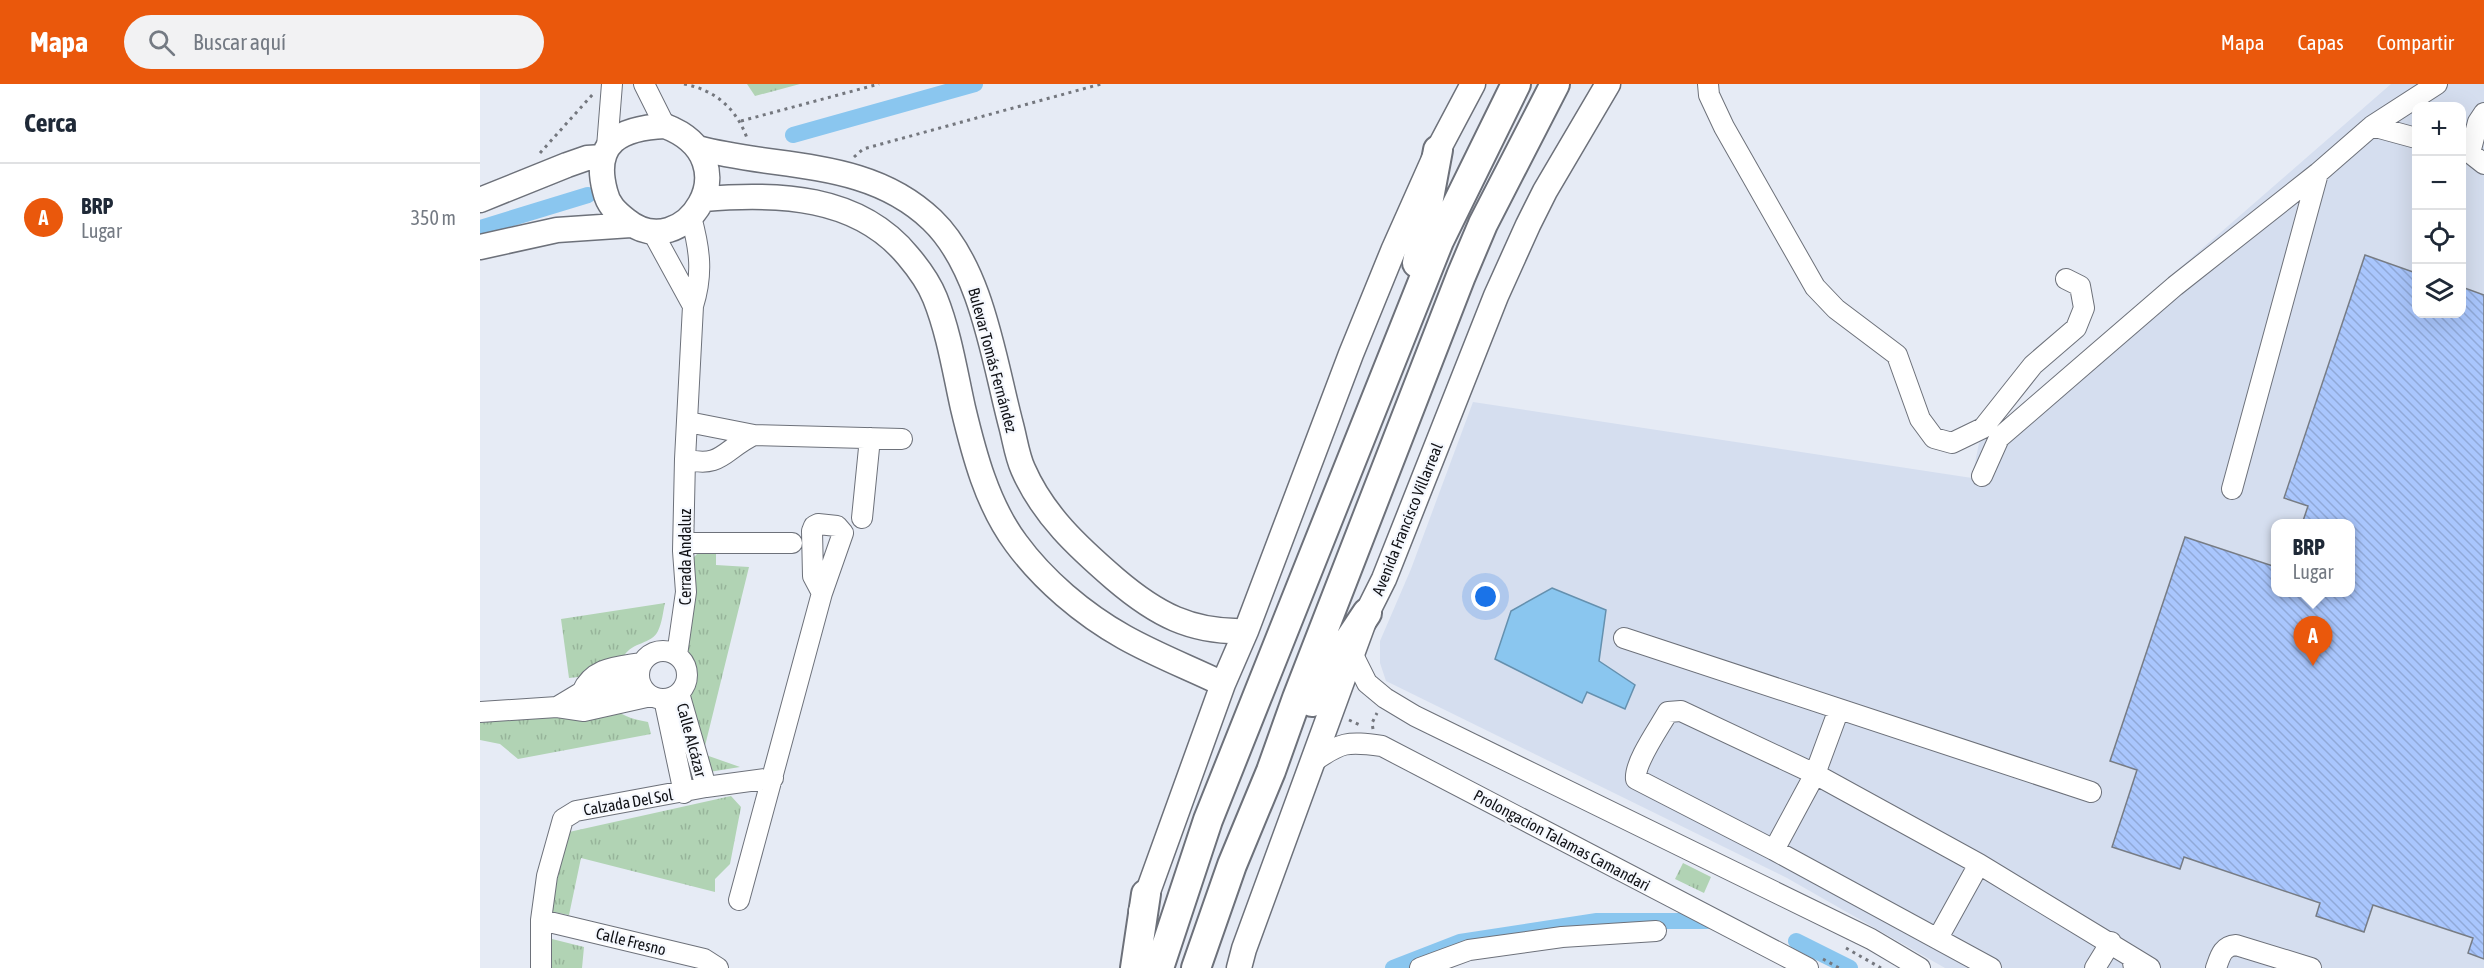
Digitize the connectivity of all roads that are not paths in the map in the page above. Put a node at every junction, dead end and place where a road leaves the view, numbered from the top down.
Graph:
1 (644, 84) edge
2 (1473, 84) edge
3 (1516, 84) edge
4 (1556, 84) edge
5 (1608, 84) edge
6 (1707, 84) edge
7 (2438, 84) edge
8 (612, 86) edge
9 (2484, 112) edge
10 (665, 126) junction
11 (2372, 126) junction
12 (2412, 137) edge
13 (698, 148) junction
14 (1438, 150) junction
15 (605, 152) junction
16 (2472, 156) edge
17 (2318, 173) junction
18 (480, 200) edge
19 (697, 208) junction
20 (642, 228) junction
21 (480, 247) edge
22 (2066, 279) dead end
23 (693, 306) junction
24 (1398, 347) junction
25 (688, 422) junction
26 (1991, 433) junction
27 (754, 435) junction
28 (870, 438) junction
29 (902, 439) dead end
30 (685, 459) junction
31 (1982, 476) dead end
32 (2232, 489) dead end
33 (862, 518) dead end
34 (684, 543) junction
35 (792, 543) dead end
36 (822, 593) dead end
37 (1367, 613) junction
38 (1246, 631) junction
39 (1624, 638) dead end
40 (677, 655) junction
41 (1353, 655) junction
42 (1223, 684) junction
43 (655, 686) junction
44 (557, 707) junction
45 (1839, 709) junction
46 (480, 712) edge
47 (1313, 762) junction
48 (1271, 771) junction
49 (1815, 774) junction
50 (773, 778) junction
51 (705, 787) junction
52 (2091, 792) dead end
53 (684, 793) junction
54 (1774, 850) junction
55 (1979, 864) junction
56 (1146, 894) junction
57 (739, 900) dead end
58 (541, 920) junction
59 (1656, 931) dead end
60 (1938, 938) junction
61 (2111, 942) junction
62 (2133, 962) edge
63 (2300, 966) edge
64 (541, 968) edge
65 (718, 968) edge
66 (1122, 968) edge
67 (1135, 968) edge
68 (1160, 968) edge
69 (1196, 968) edge
70 (1239, 968) edge
71 (1420, 968) edge
72 (1808, 968) edge
73 (1920, 968) edge
74 (1991, 968) edge
75 (2095, 968) edge
76 (2150, 968) edge
77 (2216, 968) edge

1 - 10 street
2 - 14 main road
3 - 24 highway
4 - 48 highway
5 - 37 main road, Avenida Francisco Villarreal
6 - 26 street
7 - 11 street
8 - 15 street
9 - 16 street
10 - 13 main road
10 - 15 main road
11 - 12 street
11 - 17 street
13 - 19 main road
13 - 38 main road, Bulevar Tomás Fernández
14 - 24 highway
14 - 38 main road
15 - 18 main road
15 - 20 main road
17 - 26 street
17 - 32 street
19 - 20 main road
19 - 23 street, Cerrada Andaluz
19 - 42 main road
20 - 21 main road
20 - 23 street
22 - 26 street
23 - 25 street, Cerrada Andaluz
24 - 68 highway
25 - 27 street
25 - 30 street, Cerrada Andaluz
26 - 31 street
27 - 28 street
27 - 30 street
28 - 29 street
28 - 33 street
30 - 34 street, Cerrada Andaluz
34 - 35 street
34 - 40 street, Cerrada Andaluz
36 - 50 street
37 - 41 main road, Avenida Francisco Villarreal
37 - 48 highway
38 - 42 main road
39 - 45 street
40 - 43 street
40 - 43 street
41 - 47 main road, Avenida Francisco Villarreal
41 - 73 street
42 - 56 main road
43 - 44 street, Calle Alcázar
43 - 44 street, Calle Alcázar
43 - 51 street, Calle Alcázar
43 - 53 street, Calle Alcázar
44 - 46 street, Calle Alcázar
45 - 49 street
45 - 52 street
47 - 70 main road, Avenida Francisco Villarreal
47 - 72 street, Prolongacion Talamas Camandari
48 - 69 highway
49 - 54 street
49 - 54 street
49 - 55 street
50 - 51 street, Calzada Del Sol
50 - 57 street
51 - 53 street, Calzada Del Sol
53 - 58 street, Calzada Del Sol
54 - 60 street
55 - 60 street
55 - 61 street
56 - 66 main road
56 - 67 highway
58 - 64 street, Calzada Del Sol
58 - 65 street, Calle Fresno
59 - 71 street
60 - 74 street
61 - 62 street
61 - 75 street
62 - 76 street
63 - 77 street

